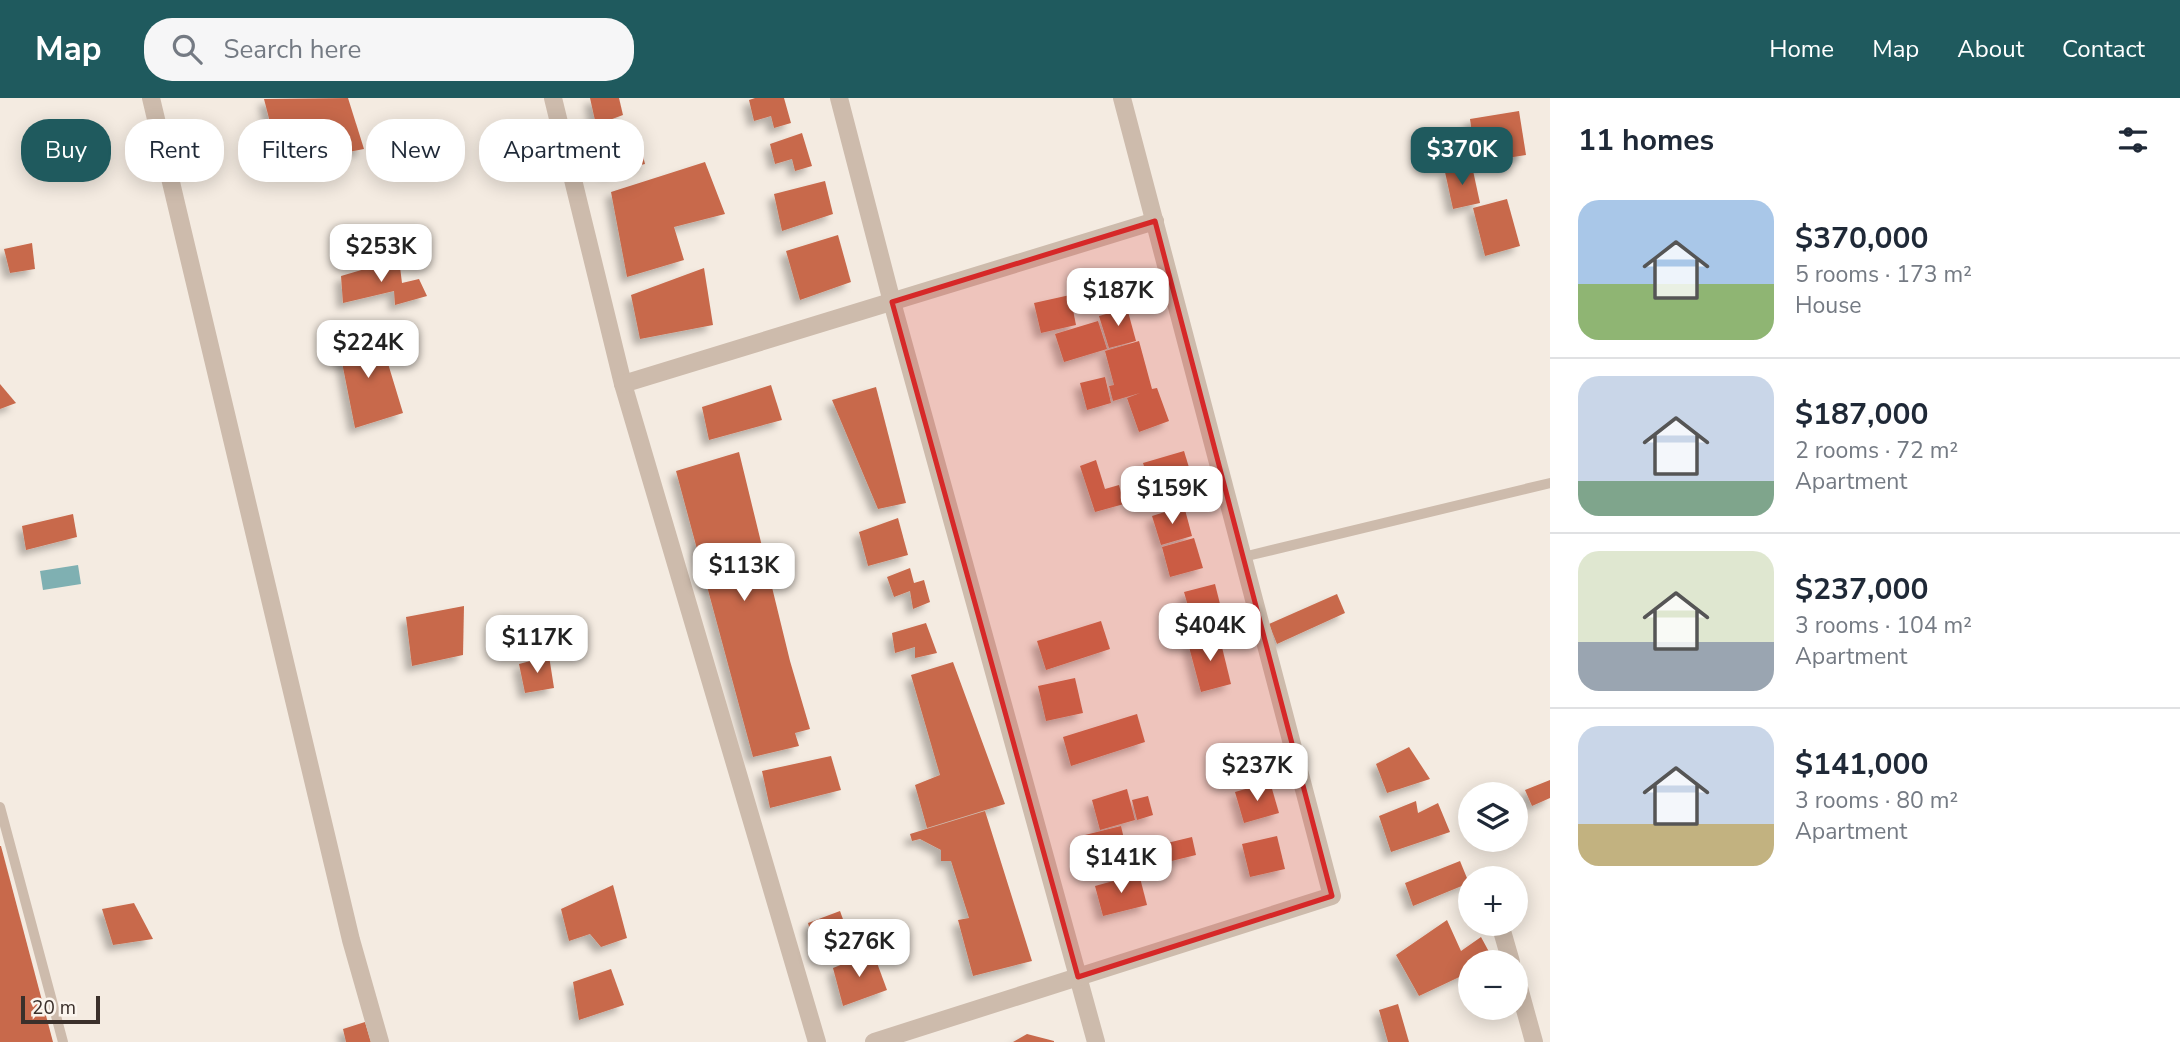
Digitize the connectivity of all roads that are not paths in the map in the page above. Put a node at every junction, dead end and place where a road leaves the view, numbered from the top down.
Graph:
1 (151, 98) edge
2 (553, 98) edge
3 (839, 98) edge
4 (1122, 98) edge
5 (1155, 221) junction
6 (892, 302) junction
7 (623, 384) junction
8 (1550, 483) edge
9 (1243, 556) junction
10 (0, 807) edge
11 (1078, 977) junction
12 (1528, 1020) edge
13 (63, 1042) edge
14 (380, 1042) edge
15 (817, 1042) edge
16 (874, 1042) edge
17 (1096, 1042) edge
18 (1534, 1042) edge

1 - 14 street
2 - 7 street
3 - 6 street
4 - 5 street
5 - 6 street
5 - 9 street
6 - 7 street
6 - 11 street
7 - 15 street
8 - 9 lane
9 - 11 street
10 - 13 lane
11 - 16 street
11 - 17 street
12 - 18 street

